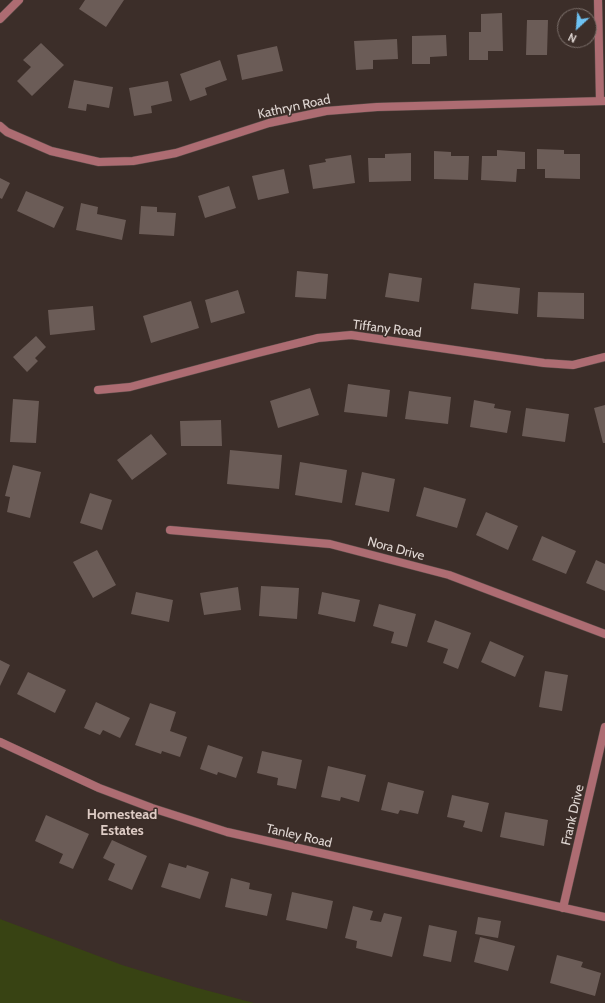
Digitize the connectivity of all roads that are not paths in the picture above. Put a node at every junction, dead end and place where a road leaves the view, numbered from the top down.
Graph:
1 (19, 0) edge
2 (598, 0) edge
3 (0, 19) edge
4 (603, 101) edge
5 (0, 126) edge
6 (605, 357) edge
7 (98, 390) dead end
8 (170, 530) dead end
9 (605, 634) edge
10 (605, 727) edge
11 (0, 742) edge
12 (564, 908) junction
13 (605, 917) edge

1 - 3 street
2 - 4 street
4 - 5 street, Kathryn Road
6 - 7 street, Tiffany Road
8 - 9 street, Nora Drive
10 - 12 street, Frank Drive
11 - 12 street, Tanley Road
12 - 13 street, Tanley Road

